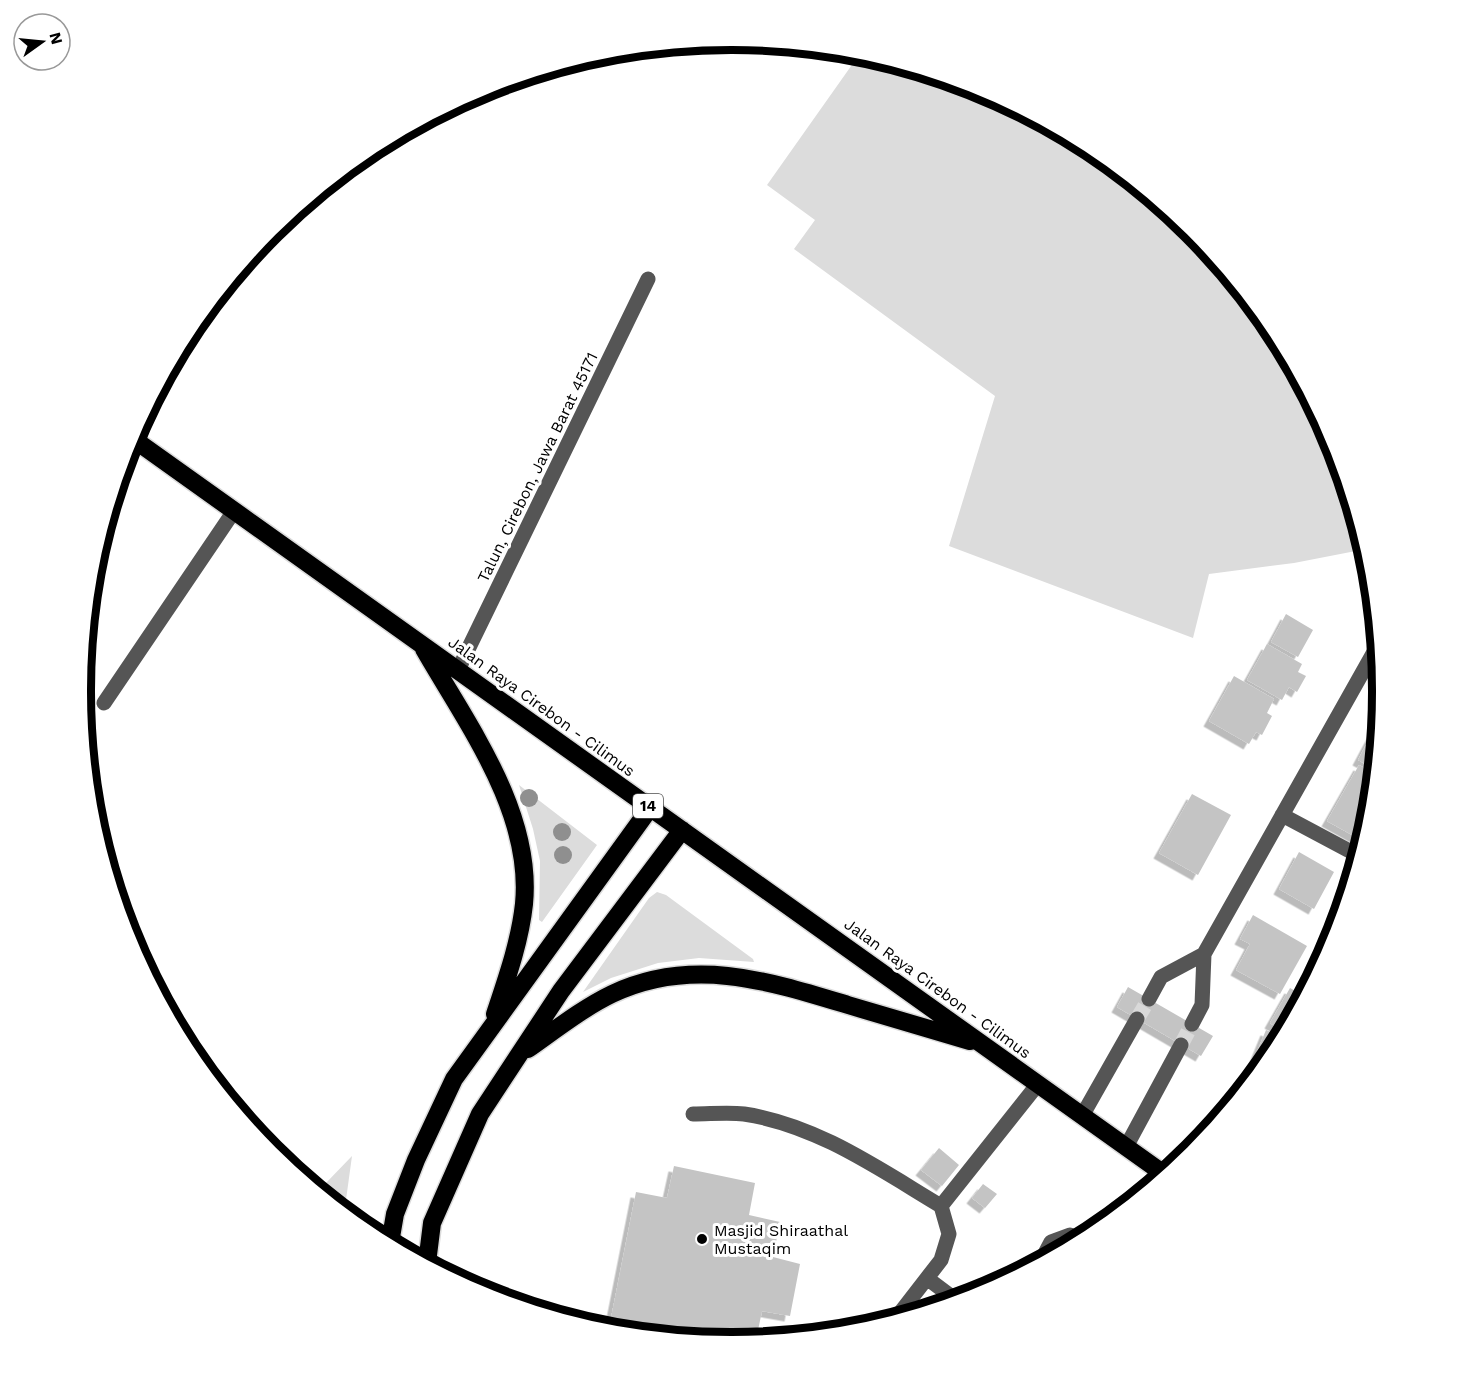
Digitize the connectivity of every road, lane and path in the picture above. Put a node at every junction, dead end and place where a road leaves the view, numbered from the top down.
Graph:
1 (648, 279) dead end
2 (140, 444) edge
3 (234, 511) junction
4 (421, 644) junction
5 (1371, 657) edge
6 (458, 670) junction
7 (104, 703) dead end
8 (650, 808) junction
9 (1282, 814) junction
10 (682, 830) junction
11 (1352, 852) edge
12 (1204, 954) junction
13 (1149, 999) tunnel mouth
14 (1137, 1019) tunnel mouth
15 (1192, 1024) tunnel mouth
16 (488, 1032) junction
17 (983, 1045) junction
18 (1181, 1045) tunnel mouth
19 (520, 1055) junction
20 (1038, 1084) junction
21 (693, 1114) dead end
22 (1082, 1116) junction
23 (1126, 1147) junction
24 (1157, 1169) edge
25 (941, 1206) junction
26 (392, 1234) edge
27 (1068, 1236) edge
28 (1048, 1248) edge
29 (428, 1255) edge
30 (928, 1279) junction
31 (947, 1294) edge
32 (905, 1308) edge

1 - 6 street, Talun, Cirebon, Jawa Barat 45171
2 - 3 highway, Jalan Raya Cirebon - Cilimus / 14
3 - 4 highway, Jalan Raya Cirebon - Cilimus / 14
3 - 7 street
4 - 6 highway, Jalan Raya Cirebon - Cilimus / 14
4 - 16 highway
5 - 9 street
6 - 8 highway, Jalan Raya Cirebon - Cilimus / 14
8 - 10 highway, Jalan Raya Cirebon - Cilimus / 14
8 - 16 highway
9 - 11 street
9 - 12 street
10 - 17 highway, Jalan Raya Cirebon - Cilimus / 14
10 - 19 highway
12 - 13 street
12 - 15 street
14 - 22 street
16 - 26 highway
17 - 19 highway
17 - 20 highway, Jalan Raya Cirebon - Cilimus / 14
18 - 23 street
19 - 29 highway
20 - 22 highway, Jalan Raya Cirebon - Cilimus / 14
20 - 25 street
21 - 25 street
22 - 23 highway, Jalan Raya Cirebon - Cilimus / 14
23 - 24 highway, Jalan Raya Cirebon - Cilimus / 14
25 - 30 street
27 - 28 street
30 - 31 street
30 - 32 street

